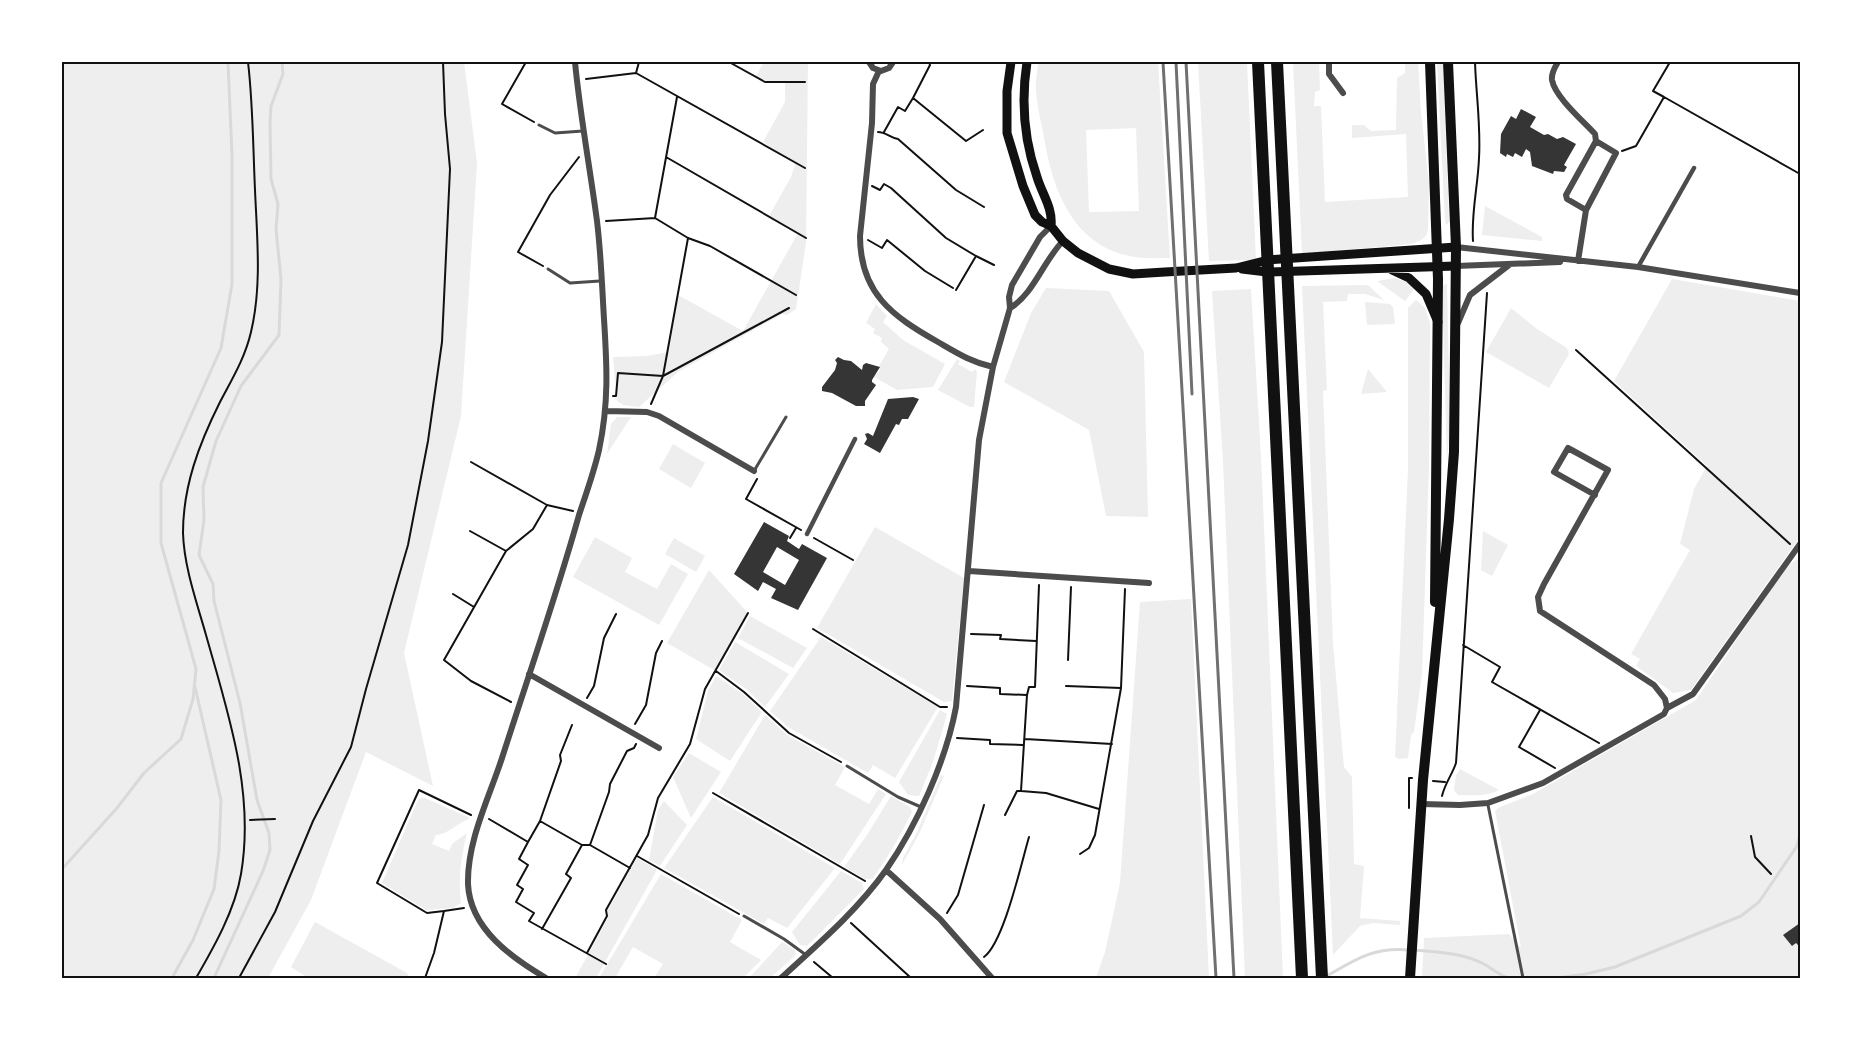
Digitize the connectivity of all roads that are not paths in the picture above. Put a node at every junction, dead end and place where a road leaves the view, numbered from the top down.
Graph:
1 (575, 62) edge
2 (869, 62) edge
3 (893, 62) edge
4 (1011, 62) edge
5 (1027, 62) edge
6 (1258, 62) edge
7 (1277, 62) edge
8 (1329, 62) edge
9 (1430, 62) edge
10 (1448, 62) edge
11 (1558, 62) edge
12 (879, 70) junction
13 (1343, 93) dead end
14 (539, 124) road end
15 (583, 131) junction
16 (1596, 141) junction
17 (1694, 168) dead end
18 (1586, 210) junction
19 (1051, 226) junction
20 (1063, 241) junction
21 (1456, 247) junction
22 (1436, 248) junction
23 (1578, 261) junction
24 (1509, 265) junction
25 (1437, 266) junction
26 (1456, 266) junction
27 (1638, 267) junction
28 (1236, 268) junction
29 (1387, 268) junction
30 (548, 269) road end
31 (602, 281) junction
32 (1800, 293) edge
33 (1010, 308) junction
34 (1438, 322) junction
35 (1456, 329) junction
36 (993, 367) junction
37 (606, 411) junction
38 (786, 417) dead end
39 (855, 439) dead end
40 (754, 471) joint
41 (1595, 495) junction
42 (807, 534) road end
43 (1799, 549) edge
44 (969, 572) junction
45 (1149, 583) dead end
46 (529, 674) junction
47 (1434, 677) junction
48 (1667, 708) junction
49 (659, 748) dead end
50 (847, 766) road end
51 (1488, 803) junction
52 (1422, 804) junction
53 (921, 807) junction
54 (886, 870) junction
55 (744, 916) road end
56 (806, 955) junction
57 (546, 978) edge
58 (781, 978) edge
59 (992, 978) edge
60 (1302, 978) edge
61 (1322, 978) edge
62 (1410, 978) edge
63 (1523, 978) edge

1 - 15 street
2 - 12 street
3 - 12 street
4 - 19 main road
5 - 19 main road
6 - 60 highway
7 - 61 highway
8 - 13 street
9 - 22 main road
10 - 21 main road
11 - 16 street
12 - 36 street
14 - 15 lane
15 - 31 street
16 - 18 street
16 - 18 street
17 - 27 street
18 - 23 street
19 - 20 main road
19 - 33 street
20 - 28 main road
20 - 33 street
21 - 22 main road
21 - 23 street
21 - 26 main road
22 - 25 main road
22 - 28 main road
23 - 24 street
23 - 27 street
24 - 26 street
24 - 35 street
25 - 26 main road
25 - 29 main road
25 - 34 main road
26 - 35 main road
27 - 32 street
28 - 29 main road
29 - 34 main road
30 - 31 lane
31 - 37 street
33 - 36 street
34 - 47 main road
35 - 47 main road
36 - 44 street
37 - 40 street
37 - 46 street
38 - 40 lane
39 - 42 street
41 - 41 street
41 - 48 street
43 - 48 street
44 - 45 street
44 - 53 street
46 - 49 street
46 - 57 street
47 - 52 main road
48 - 51 street
50 - 53 lane
51 - 52 street
51 - 63 lane
52 - 62 main road
53 - 54 street
54 - 56 street
54 - 59 street
55 - 56 lane
56 - 58 street

